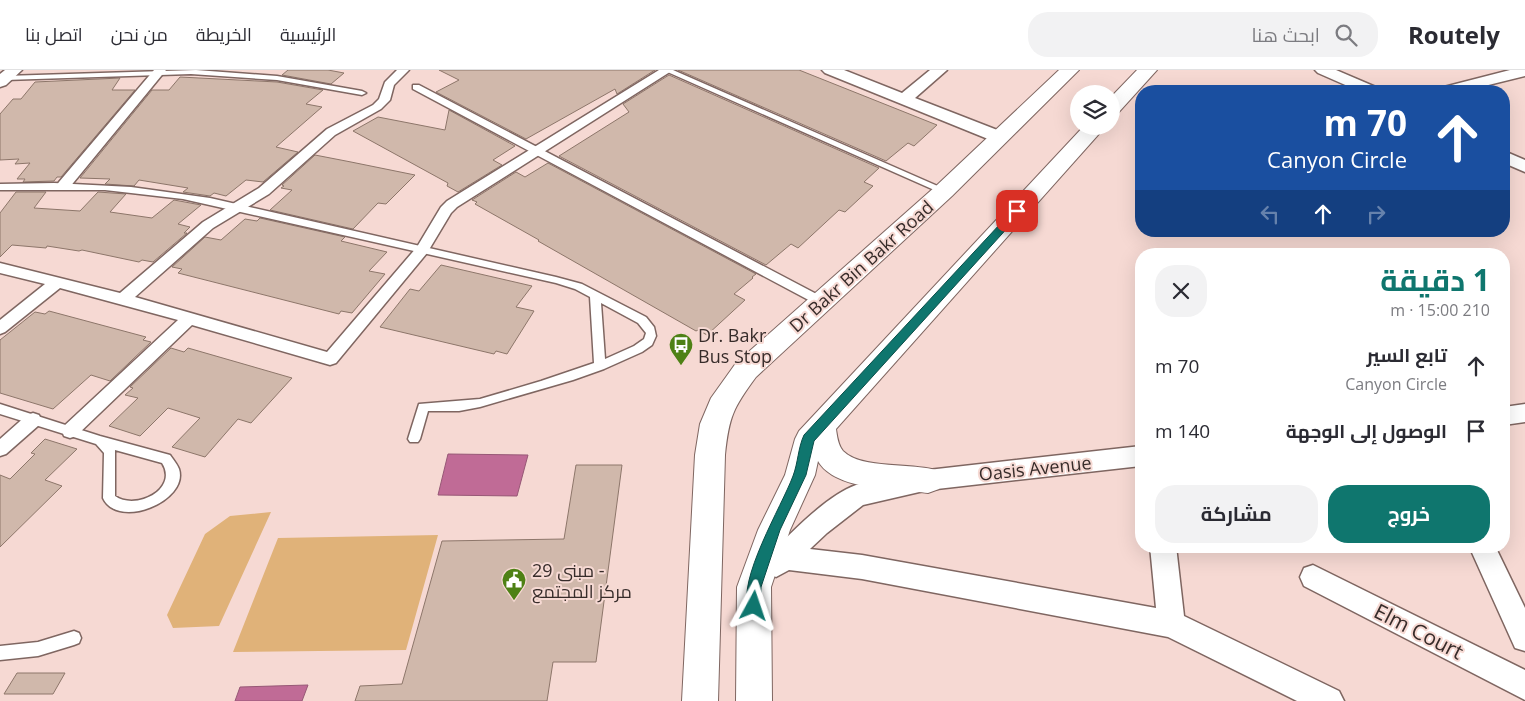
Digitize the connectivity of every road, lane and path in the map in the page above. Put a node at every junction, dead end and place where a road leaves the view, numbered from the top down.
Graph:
1 (403, 70) edge
2 (667, 70) edge
3 (830, 70) edge
4 (939, 70) edge
5 (1070, 70) edge
6 (1148, 70) edge
7 (1323, 70) edge
8 (160, 71) edge
9 (1525, 71) edge
10 (6, 77) edge
11 (1358, 85) edge
12 (1470, 85) edge
13 (416, 87) dead end
14 (362, 93) dead end
15 (904, 100) junction
16 (1120, 100) edge
17 (1088, 135) edge
18 (999, 137) junction
19 (1525, 145) edge
20 (536, 151) junction
21 (1510, 151) edge
22 (1510, 158) edge
23 (1525, 167) edge
24 (64, 185) junction
25 (0, 187) edge
26 (944, 191) junction
27 (237, 208) junction
28 (422, 250) junction
29 (0, 268) edge
30 (58, 282) junction
31 (595, 295) junction
32 (123, 299) junction
33 (822, 302) junction
34 (190, 318) junction
35 (0, 328) edge
36 (600, 366) junction
37 (0, 409) edge
38 (1525, 413) edge
39 (1510, 415) edge
40 (33, 420) junction
41 (821, 424) junction
42 (70, 431) junction
43 (414, 439) dead end
44 (100, 441) junction
45 (0, 449) edge
46 (1135, 457) edge
47 (801, 469) junction
48 (862, 473) junction
49 (928, 480) junction
50 (1164, 553) edge
51 (1485, 553) edge
52 (784, 558) junction
53 (1314, 577) dead end
54 (754, 587) junction
55 (1171, 624) junction
56 (74, 638) dead end
57 (1525, 638) edge
58 (0, 653) edge
59 (1525, 685) edge
60 (700, 701) edge
61 (754, 701) edge
62 (1329, 701) edge

1 - 27 street
2 - 20 street
2 - 26 lane
3 - 15 street
4 - 15 street
5 - 18 main road, Dr Bakr Bin Bakr Road
6 - 16 main road
7 - 11 street
8 - 10 lane
8 - 14 lane
8 - 24 street
9 - 12 street
13 - 20 lane
15 - 18 street
17 - 41 main road
18 - 26 main road, Dr Bakr Bin Bakr Road
19 - 21 street
20 - 28 street
20 - 33 lane
22 - 23 street
24 - 25 lane
24 - 27 lane
26 - 33 main road, Dr Bakr Bin Bakr Road
27 - 28 lane
27 - 32 street
28 - 31 lane
28 - 34 street
29 - 30 street
30 - 32 street
30 - 35 street
31 - 36 lane
31 - 36 lane
32 - 34 street
33 - 60 main road, Dr Bakr Bin Bakr Road
34 - 42 street
36 - 43 lane
37 - 40 lane
38 - 39 street
40 - 42 lane
40 - 45 street
41 - 47 main road
41 - 48 main road, Oasis Avenue
42 - 44 lane
44 - 44 lane
46 - 49 street, Oasis Avenue
47 - 48 main road
47 - 54 main road
48 - 49 main road, Oasis Avenue
49 - 52 street, Oasis Avenue
50 - 55 street
51 - 57 street
52 - 54 street, Oasis Avenue
52 - 55 street
53 - 59 street, Elm Court
54 - 61 main road
55 - 62 street
56 - 58 lane

